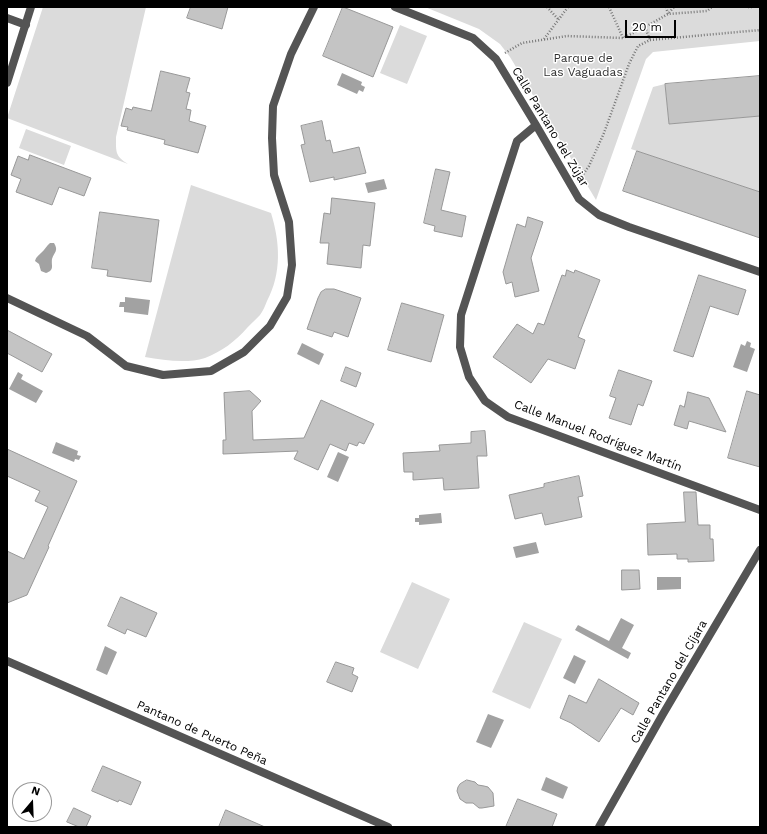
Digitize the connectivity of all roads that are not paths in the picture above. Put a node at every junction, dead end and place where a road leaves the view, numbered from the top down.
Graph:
1 (31, 7) edge
2 (314, 7) edge
3 (395, 7) edge
4 (7, 18) edge
5 (26, 24) junction
6 (7, 83) edge
7 (536, 125) junction
8 (760, 272) edge
9 (7, 298) edge
10 (760, 510) edge
11 (760, 550) edge
12 (7, 661) edge
13 (388, 827) edge
14 (599, 827) edge

1 - 5 street
2 - 9 street
3 - 7 street, Calle Pantano del Zújar
4 - 5 street
5 - 6 street
7 - 8 street, Calle Pantano del Zújar
7 - 10 street, Calle Manuel Rodríguez Martín
11 - 14 street, Calle Pantano del Cíjara
12 - 13 street, Pantano de Puerto Peña

